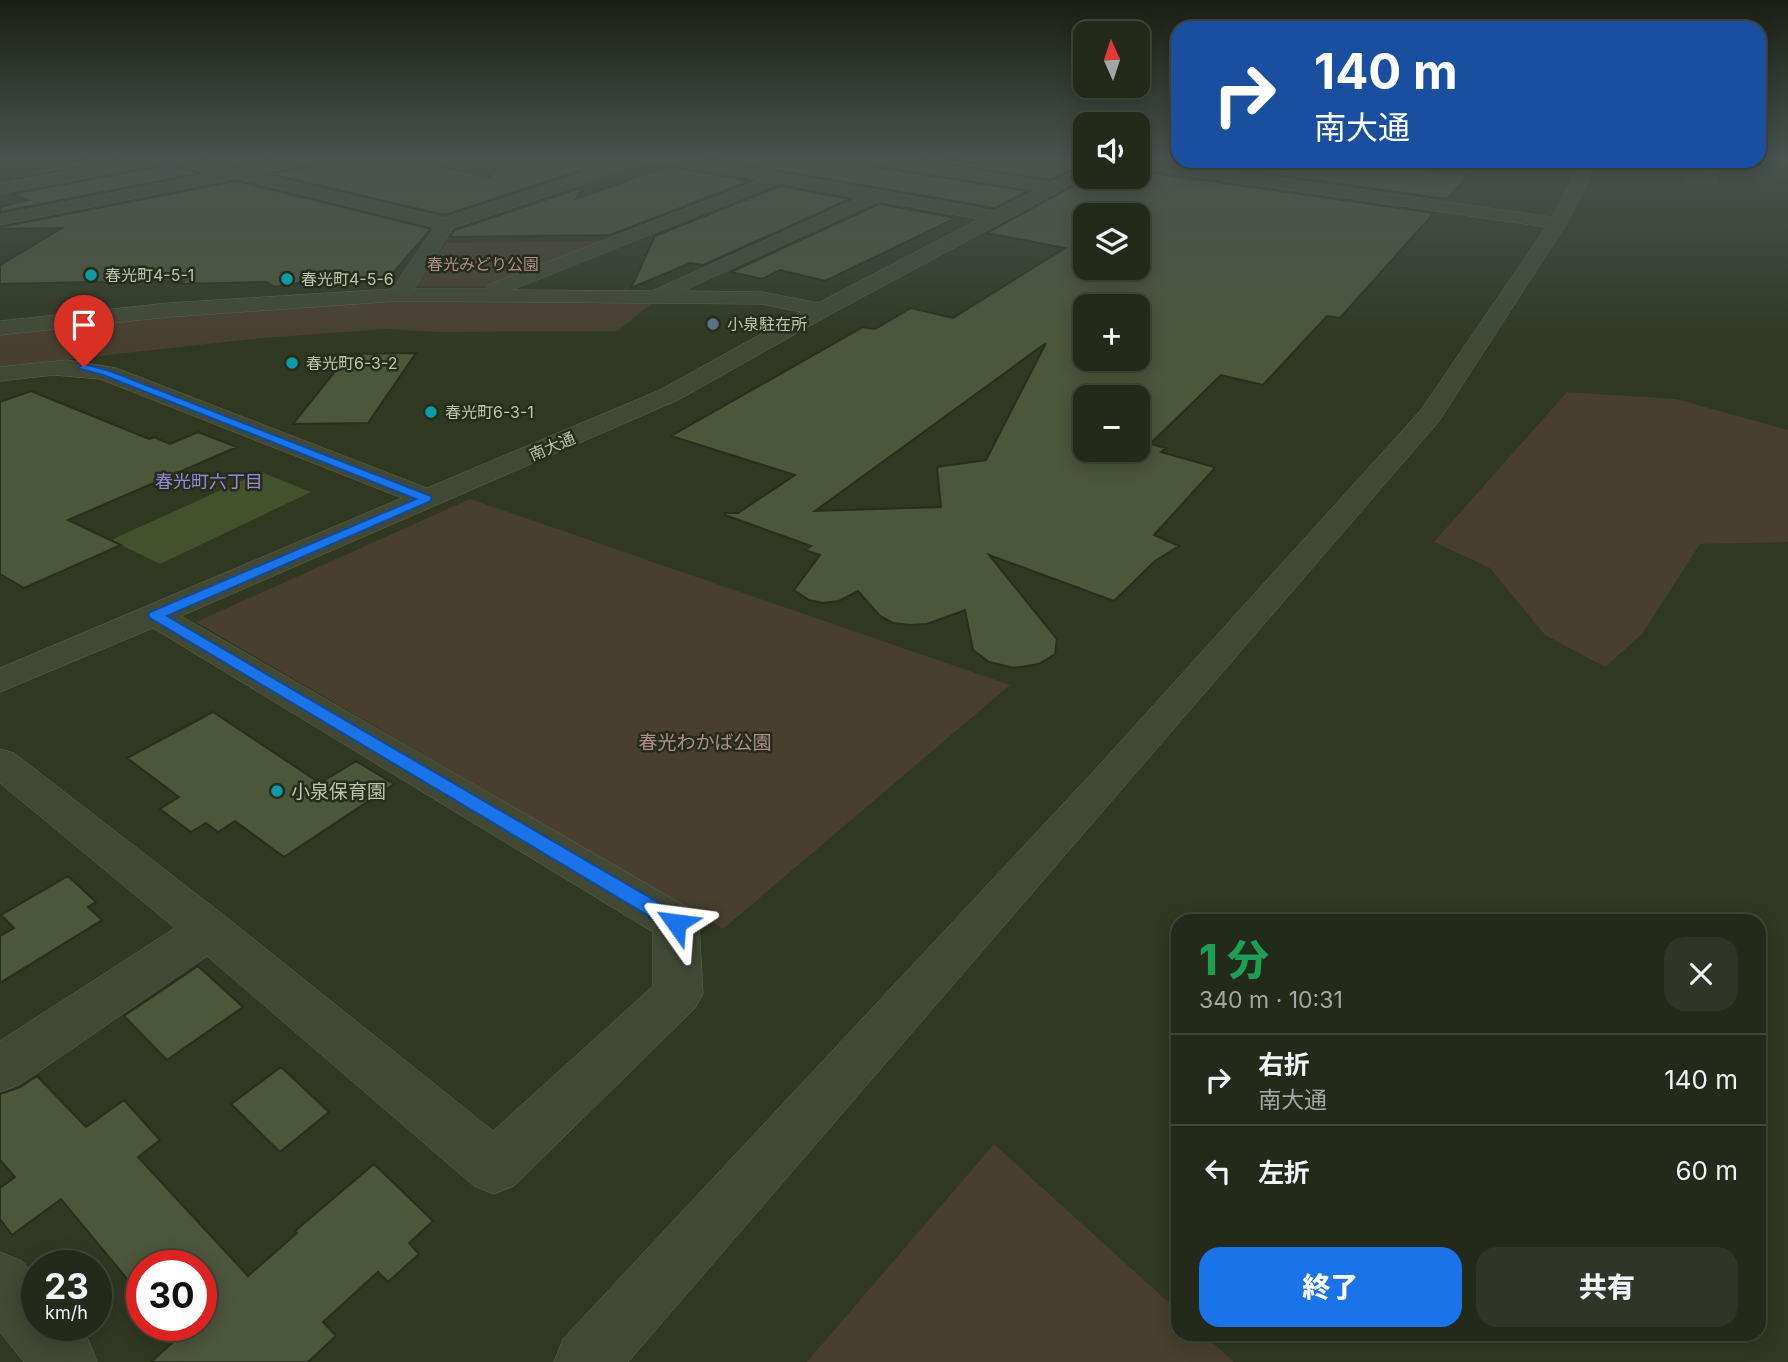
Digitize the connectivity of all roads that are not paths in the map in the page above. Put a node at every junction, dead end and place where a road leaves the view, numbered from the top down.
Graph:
1 (436, 222) edge
2 (453, 222) edge
3 (665, 222) edge
4 (821, 222) edge
5 (987, 222) edge
6 (1548, 222) edge
7 (1558, 223) joint
8 (446, 224) junction
9 (399, 295) junction
10 (483, 296) junction
11 (656, 296) junction
12 (0, 305) edge
13 (821, 310) junction
14 (32, 324) junction
15 (0, 328) edge
16 (0, 374) edge
17 (427, 498) junction
18 (155, 615) junction
19 (0, 681) edge
20 (0, 762) edge
21 (209, 930) junction
22 (0, 1069) edge
23 (0, 1283) edge
24 (65, 1362) edge
25 (586, 1362) edge

1 - 8 street
2 - 8 street
3 - 10 street
4 - 11 street
5 - 13 street, 南大通
6 - 7 street
7 - 25 street
8 - 9 street
9 - 10 street
9 - 14 street
10 - 11 street
11 - 13 street
12 - 14 street
13 - 17 street, 南大通
14 - 15 street
16 - 17 street
17 - 18 street, 南大通
18 - 19 street, 南大通
18 - 21 street
20 - 21 street
21 - 22 street
23 - 24 street

